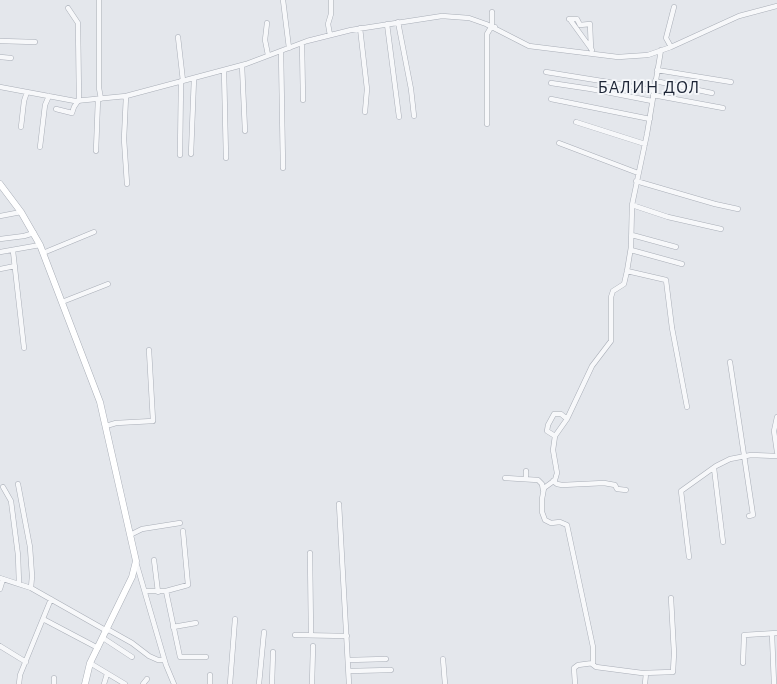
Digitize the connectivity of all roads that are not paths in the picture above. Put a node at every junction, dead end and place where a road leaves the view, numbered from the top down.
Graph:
1 (99, 0) edge
2 (283, 0) edge
3 (331, 0) edge
4 (777, 6) edge
5 (674, 7) dead end
6 (68, 8) dead end
7 (492, 12) dead end
8 (398, 22) junction
9 (266, 23) dead end
10 (387, 24) junction
11 (493, 27) junction
12 (360, 28) junction
13 (330, 35) junction
14 (178, 37) dead end
15 (0, 41) edge
16 (35, 42) dead end
17 (302, 43) junction
18 (671, 46) junction
19 (289, 48) junction
20 (591, 49) junction
21 (661, 50) junction
22 (281, 51) junction
23 (268, 55) junction
24 (599, 55) junction
25 (0, 57) edge
26 (11, 58) dead end
27 (242, 65) junction
28 (224, 70) junction
29 (657, 70) junction
30 (546, 72) dead end
31 (194, 78) junction
32 (182, 81) junction
33 (655, 81) junction
34 (731, 82) dead end
35 (551, 83) dead end
36 (0, 87) edge
37 (27, 92) junction
38 (653, 93) junction
39 (712, 93) dead end
40 (49, 96) junction
41 (126, 96) junction
42 (99, 99) junction
43 (551, 99) dead end
44 (303, 100) dead end
45 (79, 101) junction
46 (652, 101) junction
47 (723, 108) dead end
48 (56, 109) dead end
49 (366, 112) dead end
50 (414, 116) dead end
51 (399, 117) dead end
52 (650, 119) junction
53 (576, 122) dead end
54 (487, 124) dead end
55 (21, 127) dead end
56 (245, 131) dead end
57 (559, 143) dead end
58 (645, 144) junction
59 (40, 147) dead end
60 (96, 152) dead end
61 (191, 154) dead end
62 (180, 155) dead end
63 (226, 158) dead end
64 (283, 168) dead end
65 (638, 173) junction
66 (636, 181) junction
67 (0, 184) edge
68 (127, 184) dead end
69 (632, 205) junction
70 (738, 209) dead end
71 (21, 212) junction
72 (0, 216) edge
73 (721, 229) dead end
74 (34, 232) junction
75 (94, 232) dead end
76 (632, 235) junction
77 (0, 239) edge
78 (40, 245) junction
79 (676, 247) dead end
80 (631, 250) junction
81 (13, 251) junction
82 (0, 252) edge
83 (44, 253) junction
84 (682, 264) dead end
85 (15, 266) junction
86 (0, 269) edge
87 (7, 269) junction
88 (627, 271) junction
89 (0, 273) edge
90 (108, 284) dead end
91 (62, 302) junction
92 (24, 348) dead end
93 (149, 350) dead end
94 (730, 362) dead end
95 (687, 407) dead end
96 (777, 417) edge
97 (567, 419) junction
98 (106, 426) junction
99 (555, 436) junction
100 (777, 452) edge
101 (744, 456) junction
102 (777, 456) edge
103 (714, 468) junction
104 (526, 471) dead end
105 (504, 478) dead end
106 (526, 479) junction
107 (553, 481) junction
108 (18, 484) dead end
109 (4, 487) dead end
110 (543, 490) junction
111 (626, 490) dead end
112 (339, 504) dead end
113 (749, 516) dead end
114 (180, 523) dead end
115 (183, 531) dead end
116 (130, 535) junction
117 (723, 542) dead end
118 (310, 553) dead end
119 (689, 557) dead end
120 (154, 560) dead end
121 (136, 561) junction
122 (2, 579) edge
123 (19, 584) junction
124 (31, 588) junction
125 (0, 589) edge
126 (145, 591) junction
127 (166, 591) junction
128 (158, 592) junction
129 (671, 598) dead end
130 (51, 599) junction
131 (43, 619) junction
132 (235, 619) dead end
133 (196, 623) dead end
134 (173, 626) junction
135 (107, 630) junction
136 (264, 632) dead end
137 (775, 634) edge
138 (295, 635) dead end
139 (311, 635) junction
140 (347, 636) junction
141 (103, 638) junction
142 (0, 646) edge
143 (313, 646) dead end
144 (98, 648) junction
145 (274, 652) dead end
146 (132, 657) dead end
147 (206, 657) dead end
148 (386, 659) dead end
149 (442, 659) dead end
150 (164, 660) junction
151 (348, 660) junction
152 (26, 662) junction
153 (90, 663) junction
154 (743, 663) dead end
155 (592, 664) junction
156 (391, 670) dead end
157 (349, 671) junction
158 (646, 673) junction
159 (107, 674) junction
160 (210, 675) dead end
161 (54, 678) dead end
162 (147, 679) dead end
163 (19, 684) edge
164 (54, 684) edge
165 (85, 684) edge
166 (104, 684) edge
167 (125, 684) edge
168 (144, 684) edge
169 (174, 684) edge
170 (210, 684) edge
171 (230, 684) edge
172 (259, 684) edge
173 (272, 684) edge
174 (312, 684) edge
175 (349, 684) edge
176 (445, 684) edge
177 (575, 684) edge
178 (645, 684) edge
179 (774, 684) edge

1 - 42 street
2 - 19 street
3 - 13 street
4 - 18 street
5 - 18 street
6 - 45 street
7 - 11 street
8 - 10 street
8 - 11 street
8 - 50 street
9 - 23 street
10 - 12 street
10 - 51 street
11 - 24 street
11 - 54 street
12 - 13 street
12 - 49 street
13 - 17 street
14 - 32 street
15 - 16 street
17 - 19 street
17 - 44 street
18 - 21 street
19 - 22 street
20 - 20 street
20 - 24 street
21 - 24 street
21 - 29 street
22 - 23 street
22 - 64 street
23 - 27 street
25 - 26 street
27 - 28 street
27 - 56 street
28 - 31 street
28 - 63 street
29 - 33 street
29 - 34 street
30 - 38 street
31 - 32 street
31 - 61 street
32 - 41 street
32 - 62 street
33 - 38 street
33 - 39 street
35 - 46 street
36 - 37 street
37 - 40 street
37 - 55 street
38 - 46 street
38 - 47 street
40 - 45 street
40 - 59 street
41 - 42 street
41 - 68 street
42 - 45 street
42 - 60 street
43 - 52 street
45 - 48 street
46 - 52 street
52 - 58 street
53 - 58 street
57 - 65 street
58 - 65 street
65 - 66 street
66 - 69 street
66 - 70 street
67 - 71 main road
69 - 73 street
69 - 76 street
71 - 72 street
71 - 74 main road
74 - 77 street
74 - 78 main road
75 - 83 street
76 - 79 street
76 - 80 street
78 - 81 street
78 - 83 main road
80 - 84 street
80 - 88 street
81 - 82 street
81 - 85 street
83 - 91 main road
85 - 87 street
85 - 92 street
86 - 87 street
87 - 89 street
88 - 95 street
88 - 97 street
90 - 91 street
91 - 98 main road
93 - 98 street
94 - 101 street
96 - 100 street
97 - 99 street
97 - 99 street
98 - 116 main road
99 - 107 street
101 - 102 street
101 - 103 street
101 - 113 street
103 - 117 street
103 - 119 street
104 - 106 street
105 - 106 street
106 - 110 street
107 - 110 street
107 - 111 street
108 - 124 street
109 - 123 street
110 - 155 street
112 - 140 street
114 - 116 street
115 - 127 street
116 - 121 main road
118 - 139 street
120 - 128 street
121 - 126 street
121 - 135 main road
122 - 123 street
122 - 125 street
123 - 124 street
124 - 130 street
126 - 128 street
126 - 150 street
127 - 128 street
127 - 134 street
129 - 158 street
130 - 131 street
130 - 135 street
131 - 144 street
131 - 152 street
132 - 171 street
133 - 134 street
134 - 147 street
135 - 141 main road
135 - 150 street
136 - 172 street
137 - 154 street
137 - 179 street
138 - 139 street
139 - 140 street
140 - 151 street
141 - 144 main road
141 - 146 street
142 - 152 street
143 - 174 street
144 - 153 main road
145 - 173 street
148 - 151 street
149 - 176 street
150 - 169 street
151 - 157 street
152 - 163 street
153 - 159 street
153 - 165 main road
155 - 158 street
155 - 177 street
156 - 157 street
157 - 175 street
158 - 178 street
159 - 166 street
159 - 167 street
160 - 170 street
161 - 164 street
162 - 168 street

